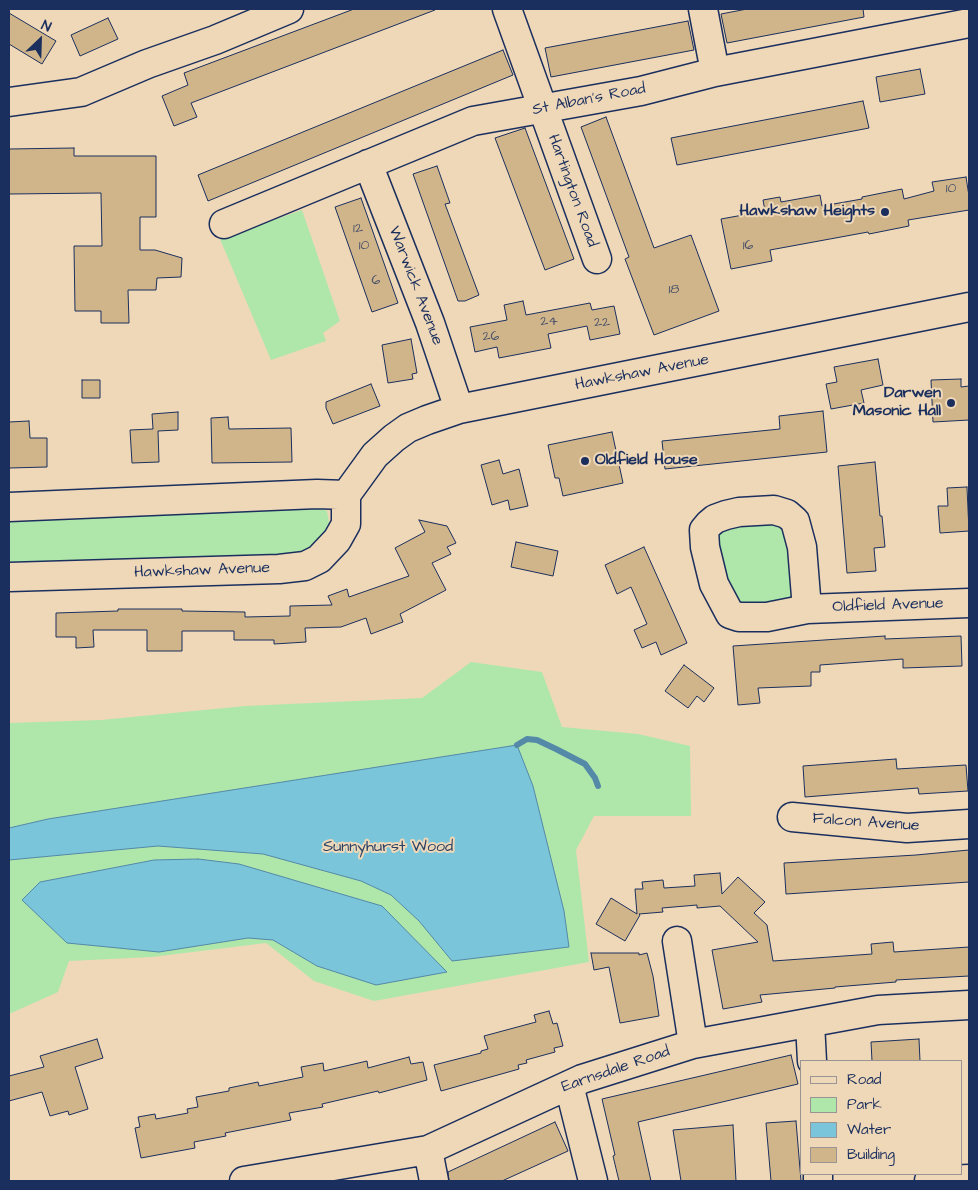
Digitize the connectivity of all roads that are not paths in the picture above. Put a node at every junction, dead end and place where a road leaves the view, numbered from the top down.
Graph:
1 (289, 9) edge
2 (508, 9) edge
3 (703, 9) edge
4 (922, 20) edge
5 (969, 23) edge
6 (715, 72) junction
7 (9, 102) edge
8 (542, 109) junction
9 (368, 164) junction
10 (224, 224) dead end
11 (597, 259) dead end
12 (969, 307) edge
13 (460, 410) junction
14 (346, 495) junction
15 (9, 507) edge
16 (9, 577) edge
17 (969, 603) edge
18 (807, 608) junction
19 (792, 817) dead end
20 (969, 824) edge
21 (677, 941) dead end
22 (969, 1005) edge
23 (810, 1023) junction
24 (693, 1044) junction
25 (812, 1060) edge
26 (569, 1085) junction
27 (428, 1150) junction
28 (969, 1179) edge
29 (259, 1180) edge
30 (434, 1181) edge
31 (593, 1181) edge
32 (929, 1181) edge
33 (936, 1181) edge

1 - 7 street
2 - 8 street, Hartington Road
3 - 6 street
4 - 5 street, St Alban's Road
4 - 6 street, St Alban's Road
6 - 8 street, St Alban's Road
8 - 9 street, St Alban's Road
8 - 11 street, Hartington Road
9 - 10 street, St Alban's Road
9 - 13 street, Warwick Avenue
12 - 13 street, Hawkshaw Avenue
13 - 14 street, Hawkshaw Avenue
14 - 15 street
14 - 16 street, Hawkshaw Avenue
17 - 18 street, Oldfield Avenue
18 - 18 street, Oldfield Avenue
19 - 20 street, Falcon Avenue
21 - 24 street
22 - 23 street, Earnsdale Road
23 - 24 street, Earnsdale Road
23 - 25 street
24 - 26 street, Earnsdale Road
26 - 27 street, Earnsdale Road
26 - 31 street
27 - 29 street, Earnsdale Road
27 - 30 street
28 - 33 street
32 - 33 street

